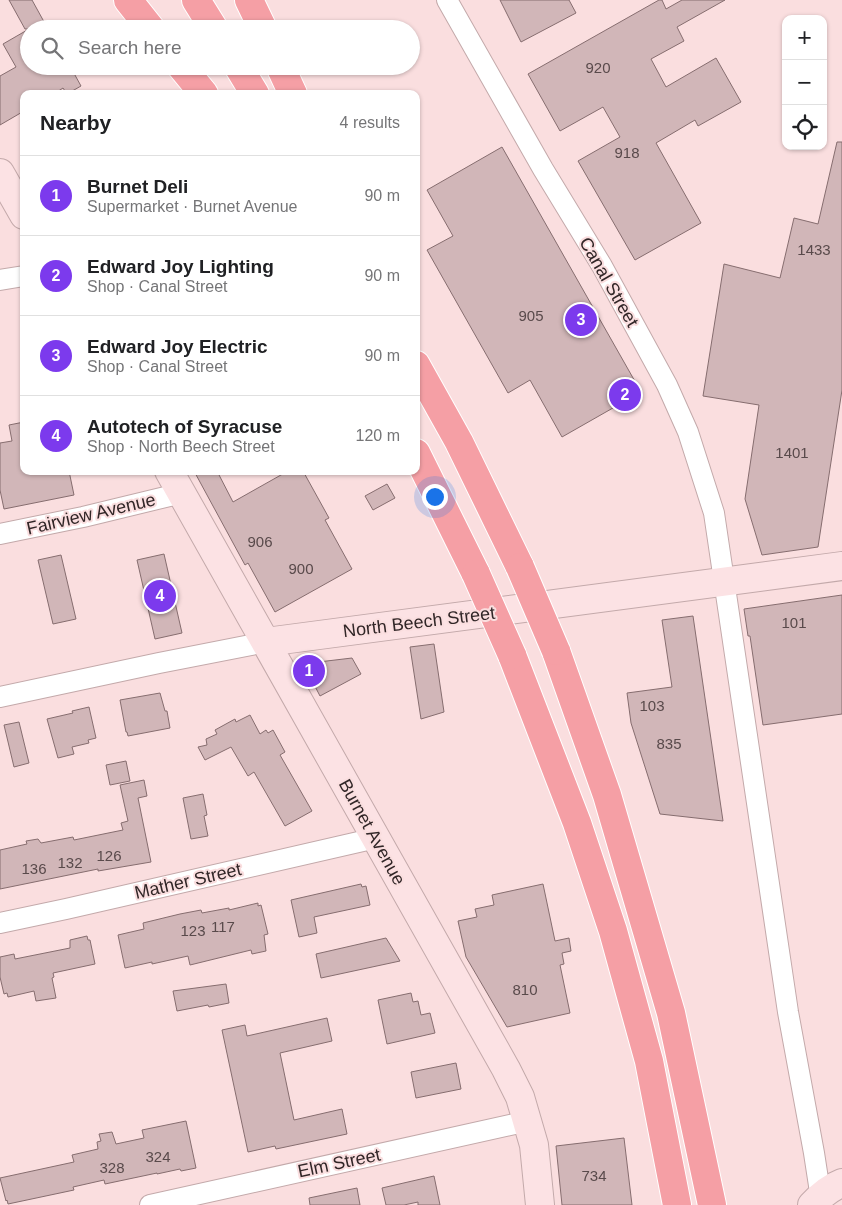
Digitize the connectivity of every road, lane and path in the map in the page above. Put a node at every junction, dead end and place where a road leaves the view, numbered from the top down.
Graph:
1 (128, 0) edge
2 (152, 0) edge
3 (196, 0) edge
4 (249, 0) edge
5 (447, 0) edge
6 (144, 20) edge
7 (164, 20) edge
8 (208, 20) edge
9 (259, 20) edge
10 (188, 75) edge
11 (197, 75) edge
12 (243, 75) edge
13 (284, 75) edge
14 (201, 90) edge
15 (206, 90) edge
16 (253, 90) edge
17 (291, 90) edge
18 (0, 173) edge
19 (20, 208) edge
20 (20, 277) edge
21 (0, 280) edge
22 (420, 372) edge
23 (420, 461) edge
24 (175, 482) edge
25 (0, 534) edge
26 (842, 566) edge
27 (725, 583) junction
28 (266, 642) junction
29 (0, 697) edge
30 (376, 838) junction
31 (0, 923) edge
32 (528, 1121) junction
33 (824, 1197) edge
34 (150, 1205) edge
35 (540, 1205) edge
36 (676, 1205) edge
37 (712, 1205) edge

1 - 6 highway
2 - 7 highway
3 - 8 highway
4 - 9 highway
5 - 27 street, Canal Street
10 - 14 highway
11 - 15 highway
12 - 16 highway
13 - 17 highway
18 - 19 street
20 - 21 street
22 - 37 highway, bridge
23 - 36 highway, bridge
24 - 25 street, Fairview Avenue
24 - 28 street, Burnet Avenue
26 - 27 street, North Beech Street
27 - 28 street, North Beech Street
27 - 33 street, Canal Street
28 - 29 street, North Beech Street
28 - 30 street, Burnet Avenue
30 - 31 street, Mather Street
30 - 32 street, Burnet Avenue
32 - 34 street, Elm Street
32 - 35 street, Burnet Avenue

